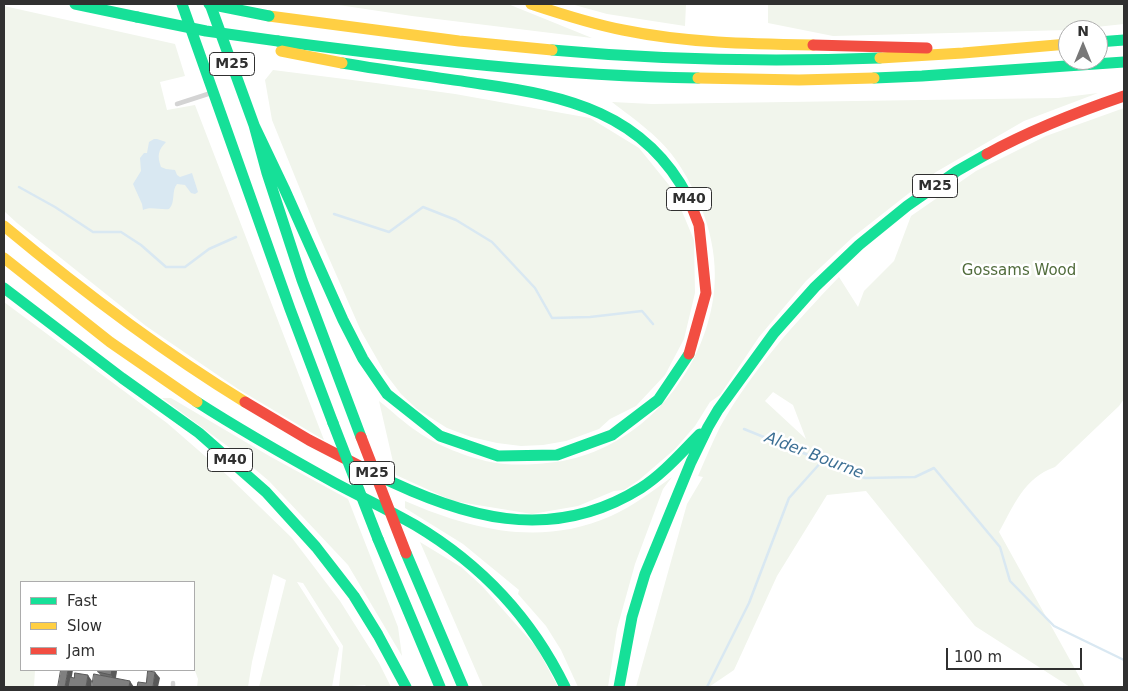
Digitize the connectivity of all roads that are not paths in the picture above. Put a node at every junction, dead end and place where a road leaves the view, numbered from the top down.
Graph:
1 (75, 4) edge
2 (182, 4) edge
3 (210, 4) edge
4 (531, 4) edge
5 (1124, 40) edge
6 (1108, 41) edge
7 (1058, 45) edge
8 (280, 46) junction
9 (977, 51) junction
10 (1124, 62) edge
11 (213, 93) junction
12 (1124, 96) edge
13 (177, 104) dead end
14 (254, 125) junction
15 (4, 226) edge
16 (4, 258) edge
17 (4, 288) edge
18 (708, 426) junction
19 (406, 687) edge
20 (440, 687) edge
21 (463, 687) edge
22 (565, 687) edge
23 (619, 687) edge

1 - 8 highway, M40, bridge
2 - 11 highway, M25
3 - 9 highway, bridge
3 - 14 highway, M25
4 - 9 highway
5 - 6 highway
7 - 9 highway
8 - 10 highway, M40
8 - 14 highway, M40
11 - 13 lane
11 - 20 highway, M25, bridge
12 - 18 highway, M25
14 - 21 highway, M25, bridge
15 - 18 highway, M25
16 - 22 highway, M25
17 - 19 highway, M40
18 - 23 highway, M25

